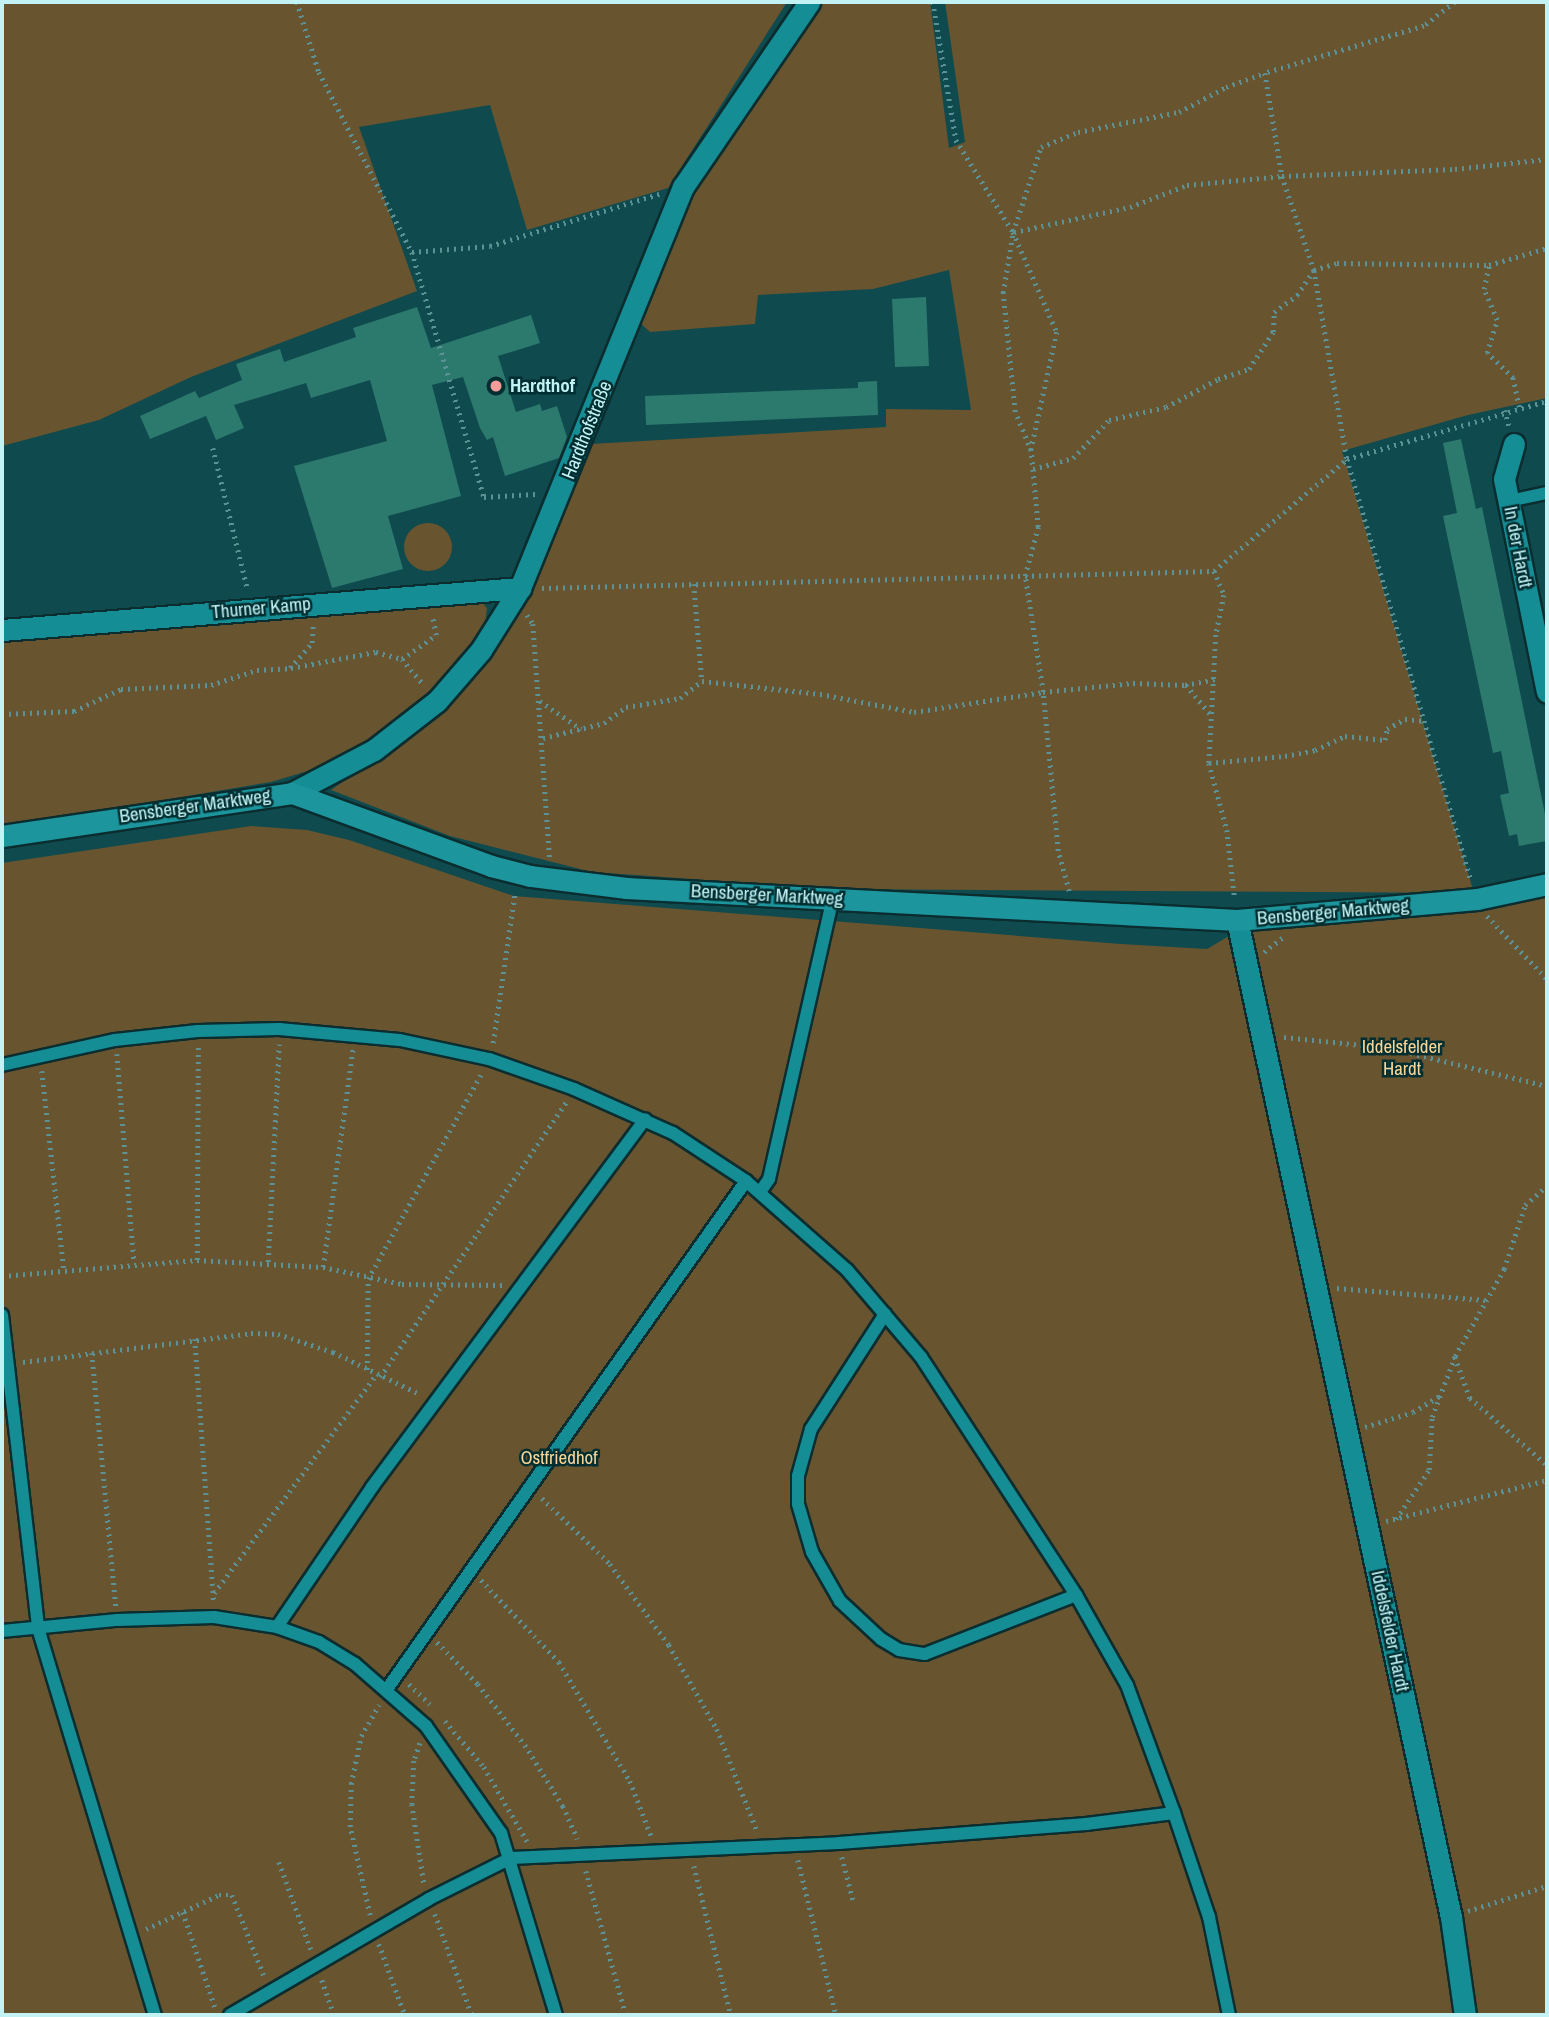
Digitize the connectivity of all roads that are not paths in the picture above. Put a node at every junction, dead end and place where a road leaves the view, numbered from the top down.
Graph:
1 (809, 2) edge
2 (1514, 444) dead end
3 (1547, 493) edge
4 (1509, 501) junction
5 (517, 593) junction
6 (2, 630) edge
7 (1547, 692) edge
8 (292, 793) junction
9 (2, 836) edge
10 (1547, 884) edge
11 (833, 898) junction
12 (1237, 920) junction
13 (2, 1065) edge
14 (645, 1119) junction
15 (746, 1181) junction
16 (761, 1192) junction
17 (885, 1314) junction
18 (2, 1315) edge
19 (1076, 1595) junction
20 (278, 1627) junction
21 (38, 1628) junction
22 (2, 1631) edge
23 (387, 1689) junction
24 (1174, 1813) junction
25 (511, 1858) junction
26 (155, 2015) edge
27 (230, 2015) edge
28 (556, 2015) edge
29 (1229, 2015) edge
30 (1465, 2015) edge

1 - 5 street, Hardthofstraße
2 - 4 street, In der Hardt
3 - 4 lane
4 - 7 street, In der Hardt
5 - 6 street, Thurner Kamp
5 - 8 street, Hardthofstraße
8 - 9 street, Bensberger Marktweg
8 - 11 street, Bensberger Marktweg
10 - 12 street, Bensberger Marktweg
11 - 12 street, Bensberger Marktweg
11 - 16 lane
12 - 30 street, Iddelsfelder Hardt
13 - 14 lane
14 - 15 lane
14 - 20 lane
15 - 16 lane
15 - 23 lane
16 - 17 lane
17 - 19 lane
17 - 19 lane
18 - 21 lane
19 - 24 lane
20 - 21 lane
20 - 23 lane
21 - 22 lane
21 - 26 lane
23 - 25 lane
24 - 25 lane
24 - 29 lane
25 - 27 lane
25 - 28 lane

